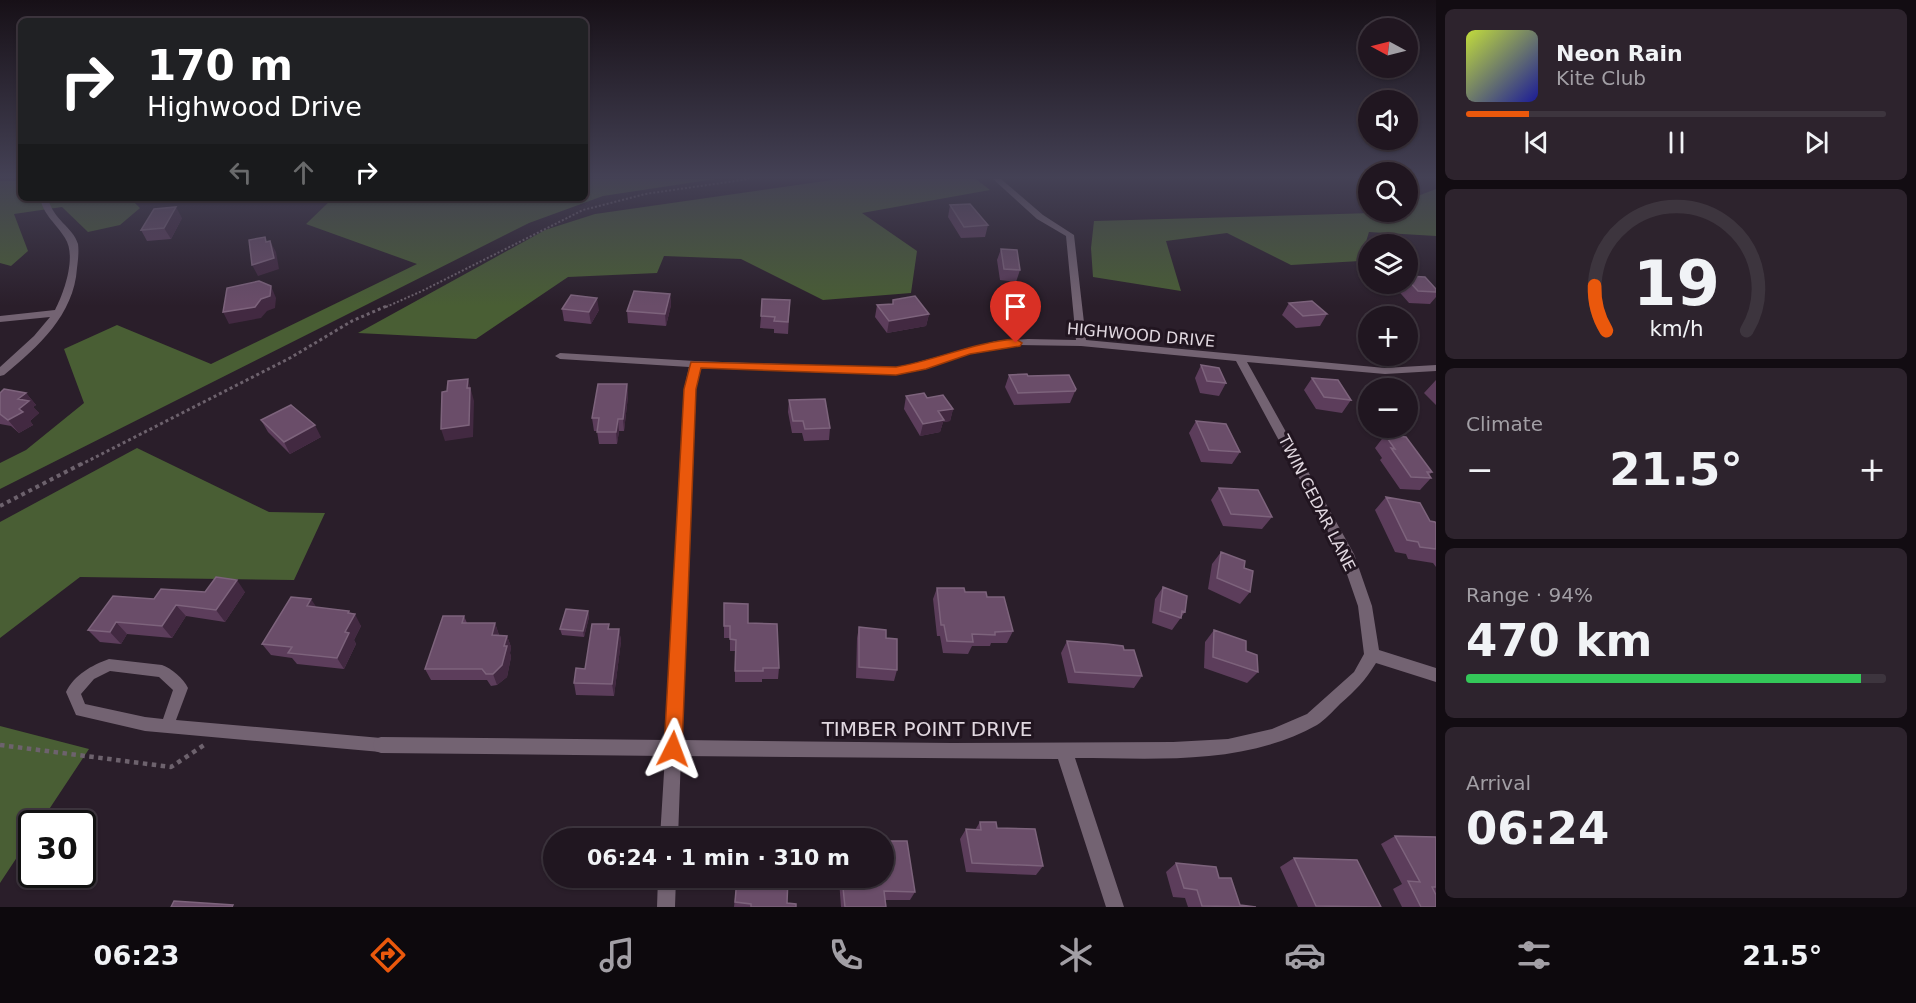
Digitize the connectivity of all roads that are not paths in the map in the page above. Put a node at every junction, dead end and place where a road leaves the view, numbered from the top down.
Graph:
1 (54, 221) edge
2 (1047, 221) edge
3 (59, 314) junction
4 (0, 319) edge
5 (1081, 343) junction
6 (560, 356) dead end
7 (1240, 359) junction
8 (695, 364) junction
9 (1436, 368) edge
10 (0, 373) edge
11 (1371, 655) junction
12 (1436, 675) edge
13 (167, 726) junction
14 (381, 745) joint
15 (673, 749) junction
16 (1064, 750) junction
17 (669, 828) edge
18 (667, 888) edge
19 (666, 907) edge
20 (1115, 907) edge

1 - 3 street
2 - 5 street
3 - 4 street
3 - 10 street
5 - 7 street, HIGHWOOD DRIVE
5 - 8 street, HIGHWOOD DRIVE
6 - 8 street, HIGHWOOD DRIVE
7 - 9 street, HIGHWOOD DRIVE
7 - 11 street, TWIN CEDAR LANE
8 - 15 street
11 - 12 street
11 - 16 street, TIMBER POINT DRIVE
13 - 13 lane
13 - 14 lane
14 - 15 street, TIMBER POINT DRIVE
15 - 16 street, TIMBER POINT DRIVE
15 - 17 street
16 - 20 street
18 - 19 street

